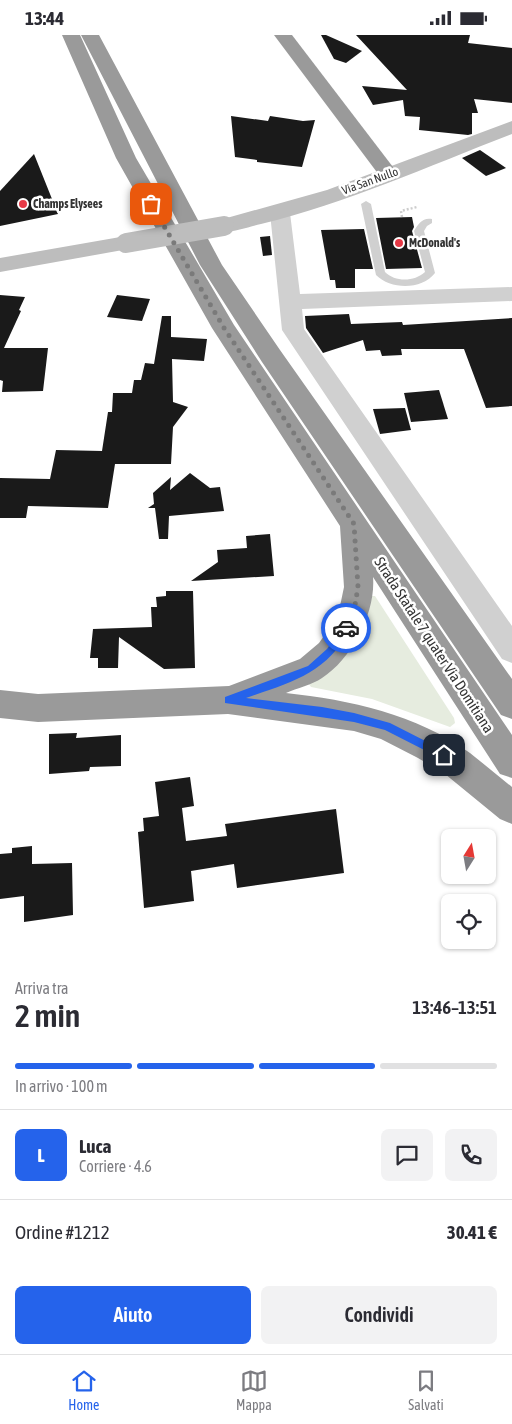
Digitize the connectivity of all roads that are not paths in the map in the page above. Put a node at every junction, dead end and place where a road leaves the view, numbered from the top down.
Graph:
1 (283, 35) edge
2 (88, 37) edge
3 (512, 127) edge
4 (389, 175) junction
5 (366, 204) dead end
6 (280, 213) junction
7 (430, 221) dead end
8 (0, 265) edge
9 (512, 295) edge
10 (289, 302) junction
11 (354, 524) junction
12 (512, 650) edge
13 (228, 700) junction
14 (0, 704) edge
15 (512, 705) edge
16 (512, 763) edge
17 (512, 808) edge

1 - 4 highway
2 - 11 highway, Strada Statale 7 quater Via Domitiana
2 - 15 highway, Strada Statale 7 quater Via Domitiana
3 - 4 street, Via San Nullo
4 - 6 street, Via San Nullo
5 - 7 lane
6 - 8 street, Via San Nullo, bridge
6 - 10 street
9 - 10 street
10 - 12 street
11 - 13 highway
11 - 16 highway, Strada Statale 7 quater Via Domitiana
13 - 14 highway
13 - 17 highway

